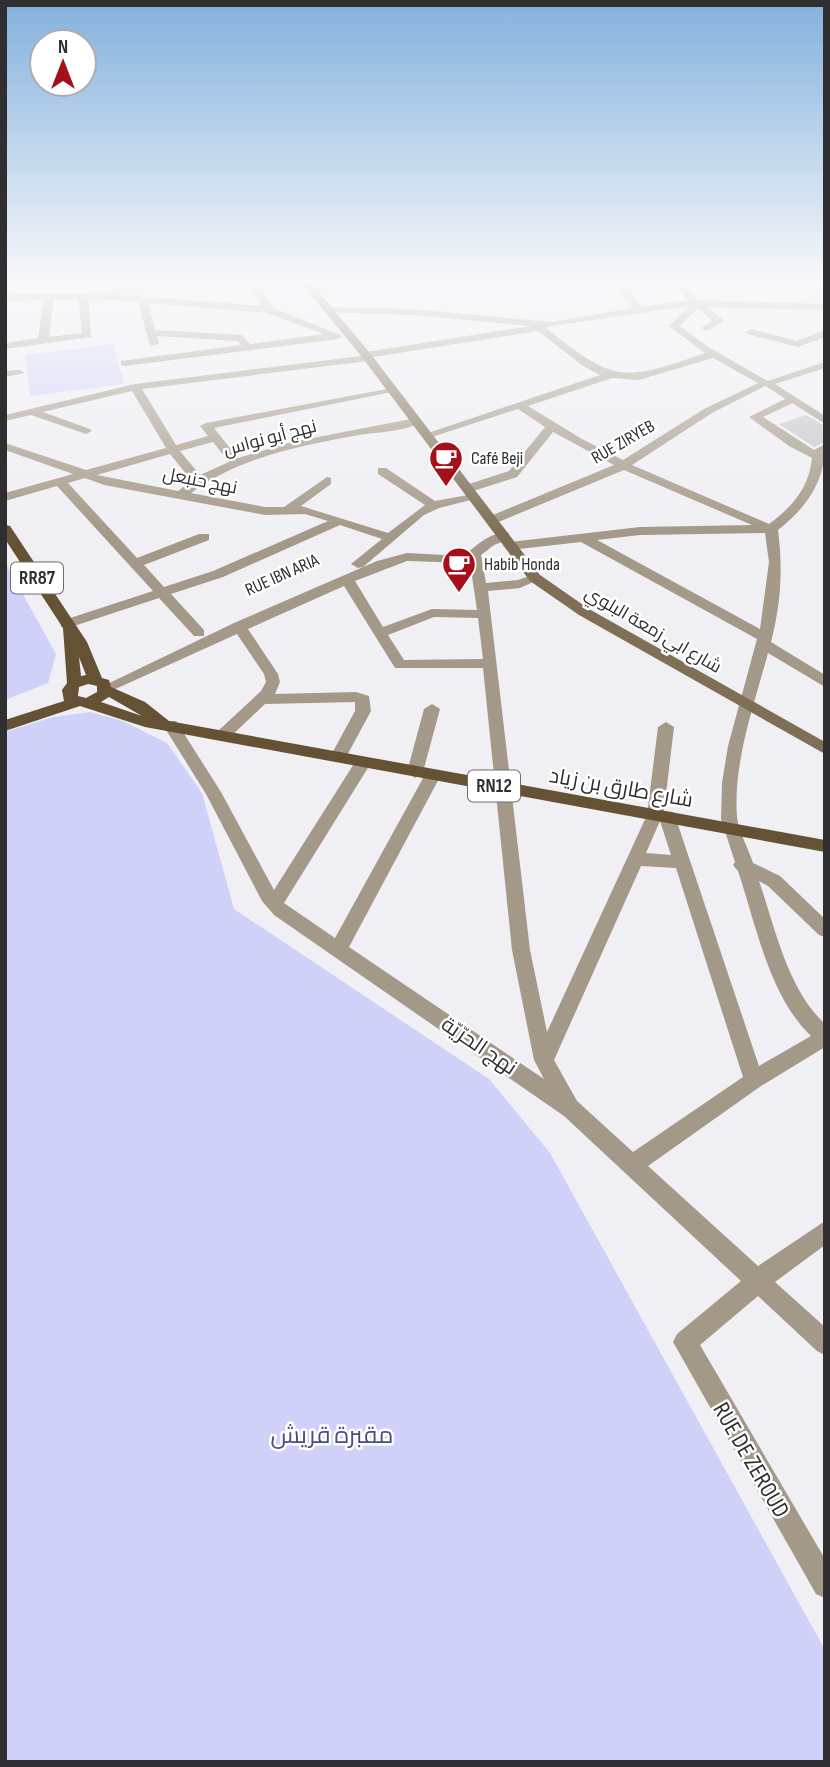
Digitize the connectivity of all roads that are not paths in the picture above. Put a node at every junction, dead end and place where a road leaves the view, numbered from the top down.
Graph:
1 (202, 366) edge
2 (290, 366) edge
3 (374, 366) edge
4 (595, 366) edge
5 (676, 366) edge
6 (736, 366) edge
7 (820, 366) edge
8 (20, 373) dead end
9 (5, 374) edge
10 (611, 375) junction
11 (205, 378) junction
12 (766, 383) junction
13 (135, 387) junction
14 (392, 391) junction
15 (791, 400) junction
16 (520, 405) junction
17 (32, 412) junction
18 (5, 418) edge
19 (416, 421) junction
20 (825, 421) edge
21 (550, 428) junction
22 (86, 431) dead end
23 (428, 435) junction
24 (213, 438) junction
25 (5, 446) edge
26 (174, 449) junction
27 (821, 451) edge
28 (236, 463) junction
29 (622, 466) junction
30 (382, 471) dead end
31 (84, 476) junction
32 (198, 480) junction
33 (327, 481) dead end
34 (60, 482) junction
35 (470, 493) junction
36 (181, 495) junction
37 (5, 497) edge
38 (433, 505) junction
39 (287, 511) junction
40 (492, 520) junction
41 (339, 521) junction
42 (5, 529) edge
43 (771, 529) junction
44 (204, 537) dead end
45 (582, 537) junction
46 (390, 538) junction
47 (507, 541) junction
48 (475, 556) junction
49 (134, 564) junction
50 (536, 578) junction
51 (347, 580) junction
52 (482, 587) junction
53 (161, 593) junction
54 (485, 614) junction
55 (67, 625) junction
56 (239, 626) junction
57 (199, 633) junction
58 (380, 633) junction
59 (763, 640) junction
60 (490, 663) junction
61 (825, 682) edge
62 (101, 685) junction
63 (77, 695) junction
64 (262, 699) junction
65 (745, 702) junction
66 (432, 709) dead end
67 (5, 714) edge
68 (167, 725) junction
69 (5, 726) edge
70 (666, 727) dead end
71 (223, 735) junction
72 (825, 749) edge
73 (338, 757) junction
74 (363, 763) junction
75 (415, 772) junction
76 (433, 775) junction
77 (502, 788) junction
78 (661, 816) junction
79 (731, 829) junction
80 (825, 846) edge
81 (636, 859) junction
82 (681, 862) junction
83 (742, 864) junction
84 (274, 904) junction
85 (825, 930) edge
86 (338, 950) junction
87 (825, 1037) edge
88 (544, 1059) junction
89 (754, 1080) junction
90 (571, 1109) junction
91 (631, 1166) junction
92 (825, 1232) edge
93 (758, 1282) junction
94 (825, 1343) edge
95 (825, 1585) edge

1 - 11 street
2 - 11 street
3 - 14 main road, شارع ابي زمعة البلوي
4 - 10 street
5 - 10 street
6 - 12 street
7 - 12 street, RUE ZIRYEB
8 - 9 street
10 - 16 street
11 - 13 street
12 - 15 street
12 - 29 street, RUE ZIRYEB
13 - 17 street
13 - 26 street
14 - 19 main road, شارع ابي زمعة البلوي
14 - 24 street
15 - 20 street
15 - 27 street
16 - 21 street
16 - 23 street
17 - 18 street
17 - 22 street
19 - 23 main road, شارع ابي زمعة البلوي
19 - 28 street, نهج أبو نواس
21 - 29 street
21 - 35 street, RUE IBN ARIA
23 - 35 main road, شارع ابي زمعة البلوي
24 - 26 street
24 - 28 street
25 - 31 street, نهج حنبعل
26 - 31 street
26 - 32 street
27 - 43 street
28 - 32 street, نهج أبو نواس
29 - 40 street, RUE ZIRYEB
29 - 43 street
30 - 38 street
31 - 34 street
31 - 36 street, نهج حنبعل
32 - 36 street, نهج أبو نواس
33 - 39 street
34 - 37 street
34 - 49 street
35 - 38 street, RUE IBN ARIA
35 - 40 main road, شارع ابي زمعة البلوي
36 - 39 street, نهج حنبعل
38 - 46 street, RUE IBN ARIA
39 - 41 street, نهج حنبعل
40 - 47 main road, شارع ابي زمعة البلوي
41 - 46 street, نهج حنبعل
41 - 53 street
42 - 55 main road, RR87
43 - 45 street
43 - 59 street
44 - 49 street
45 - 47 street
45 - 59 street
46 - 57 street, RUE IBN ARIA
47 - 48 street
47 - 50 main road, شارع ابي زمعة البلوي
48 - 51 street, RUE IBN ARIA
48 - 52 street
49 - 53 street
50 - 52 street
50 - 65 main road, شارع ابي زمعة البلوي
51 - 56 street, RUE IBN ARIA
51 - 58 street
52 - 54 street
53 - 55 street
53 - 57 street
54 - 58 street
54 - 60 street
55 - 62 main road, RR87
55 - 63 main road, RR87
56 - 62 street, RUE IBN ARIA
56 - 64 street
57 - 62 street, RUE IBN ARIA
58 - 60 street
59 - 61 street
59 - 65 street
60 - 77 street
62 - 63 main road
62 - 63 main road
62 - 68 main road, شارع طارق بن زياد / RN12
63 - 67 main road
63 - 68 main road, شارع طارق بن زياد / RN12
63 - 69 main road
64 - 71 street
64 - 73 street
65 - 72 main road, شارع ابي زمعة البلوي
65 - 79 street
66 - 75 street
68 - 71 main road, شارع طارق بن زياد / RN12
68 - 84 street, نهج الحرّيّة
70 - 78 street
71 - 73 main road, شارع طارق بن زياد / RN12
73 - 74 main road, شارع طارق بن زياد / RN12
74 - 75 main road, شارع طارق بن زياد / RN12
74 - 84 street
75 - 76 main road, شارع طارق بن زياد / RN12
76 - 77 main road, شارع طارق بن زياد / RN12
76 - 86 street
77 - 78 main road, شارع طارق بن زياد / RN12
77 - 88 street
78 - 79 main road, شارع طارق بن زياد / RN12
78 - 81 street
78 - 82 street
79 - 80 main road, شارع طارق بن زياد / RN12
79 - 83 street
81 - 82 street
81 - 88 street
82 - 89 street
83 - 85 street
83 - 87 street
84 - 86 street, نهج الحرّيّة
86 - 90 street, نهج الحرّيّة
87 - 89 street
88 - 90 street
89 - 91 street
90 - 91 street, نهج الحرّيّة
91 - 93 street, نهج الحرّيّة
92 - 93 street
93 - 94 street, نهج الحرّيّة
93 - 95 street, RUE DE ZEROUD

